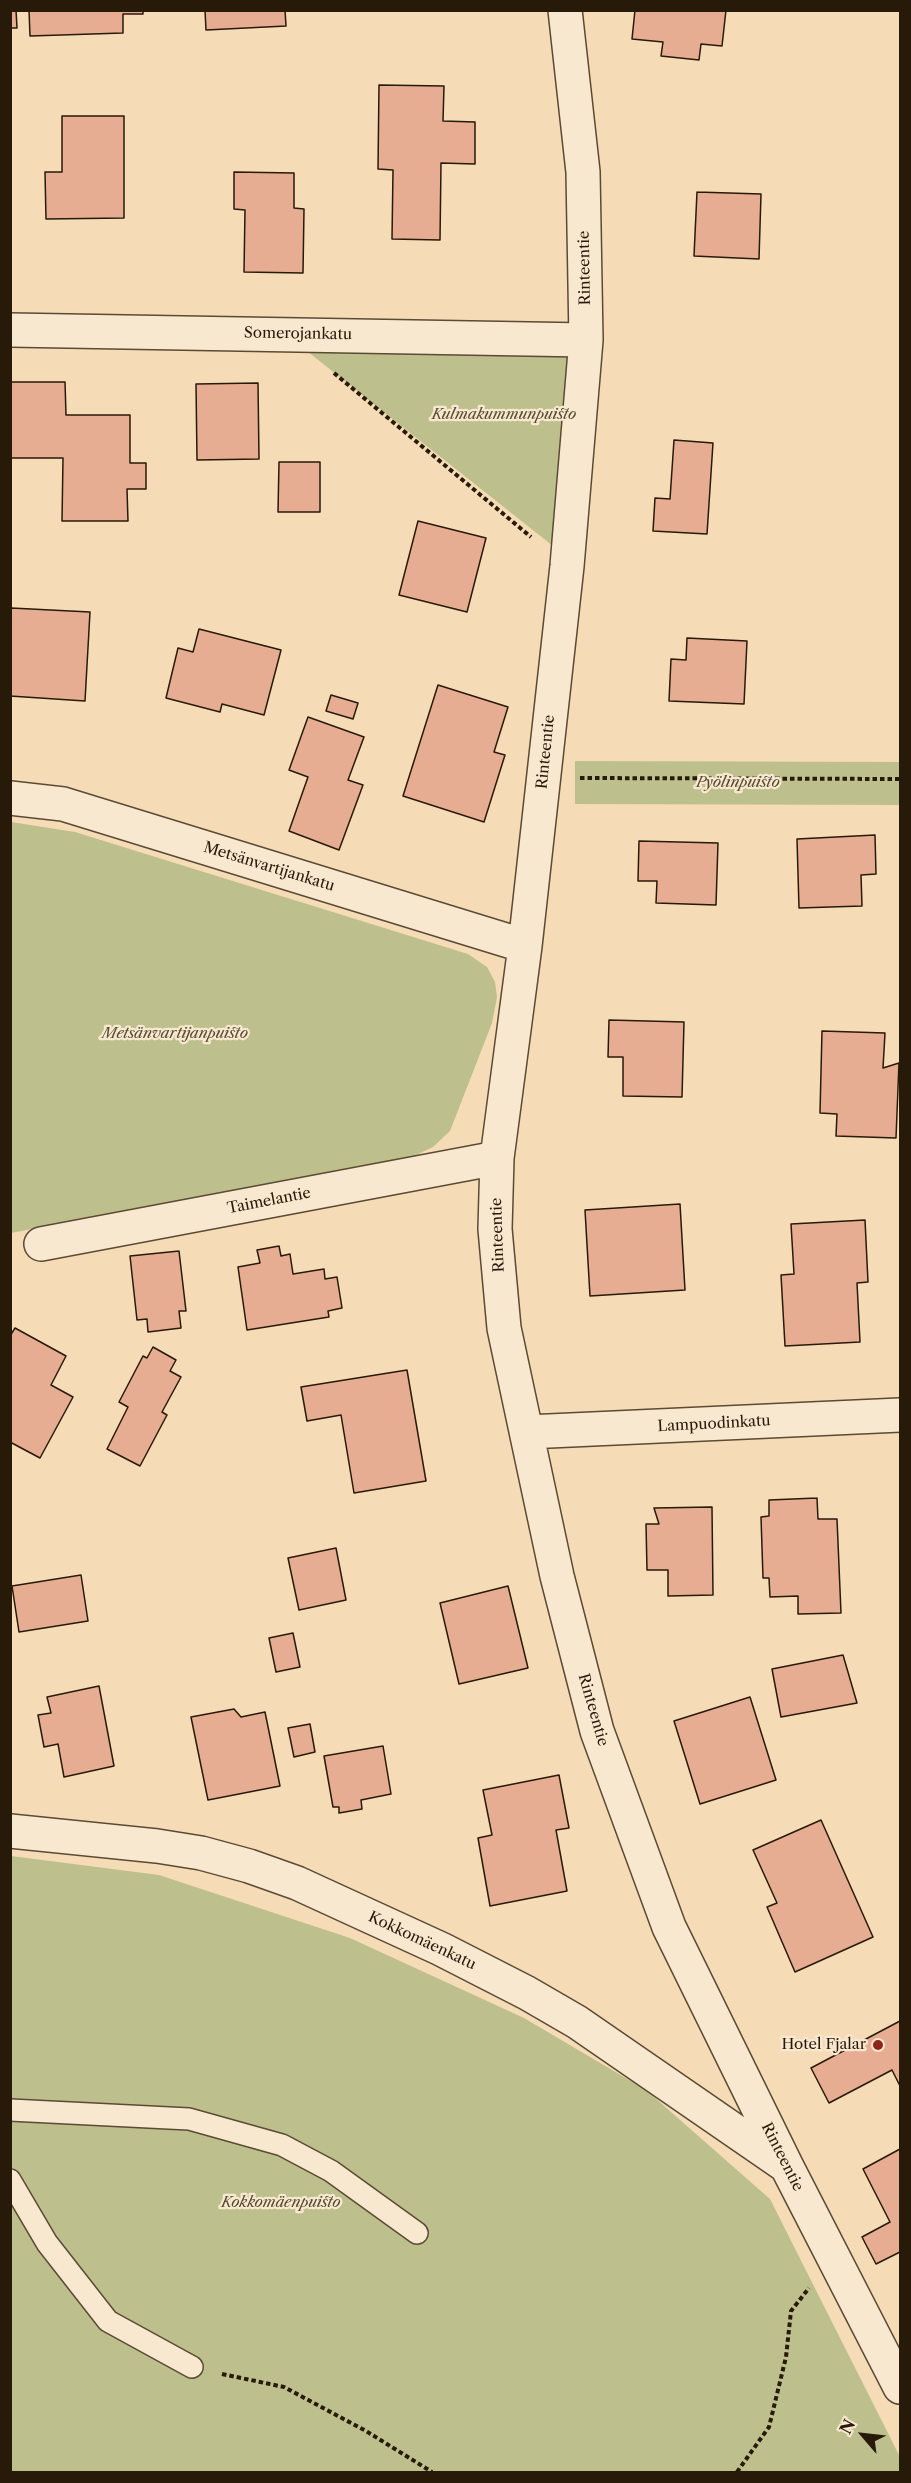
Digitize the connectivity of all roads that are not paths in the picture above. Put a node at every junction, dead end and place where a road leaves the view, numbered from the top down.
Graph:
1 (565, 10) edge
2 (10, 330) edge
3 (586, 340) junction
4 (10, 798) edge
5 (525, 946) junction
6 (497, 1158) junction
7 (41, 1244) dead end
8 (900, 1415) edge
9 (527, 1432) junction
10 (10, 1831) edge
11 (10, 2110) edge
12 (787, 2167) junction
13 (10, 2180) edge
14 (417, 2233) dead end
15 (192, 2367) road end
16 (900, 2387) edge

1 - 3 street, Rinteentie
2 - 3 street, Somerojankatu
3 - 5 street, Rinteentie
4 - 5 street, Metsänvartijankatu
5 - 6 street, Rinteentie
6 - 7 street, Taimelantie
6 - 9 street, Rinteentie
8 - 9 street, Lampuodinkatu
9 - 12 street, Rinteentie
10 - 12 street, Kokkomäenkatu
11 - 14 lane
12 - 16 street, Rinteentie
13 - 15 lane

